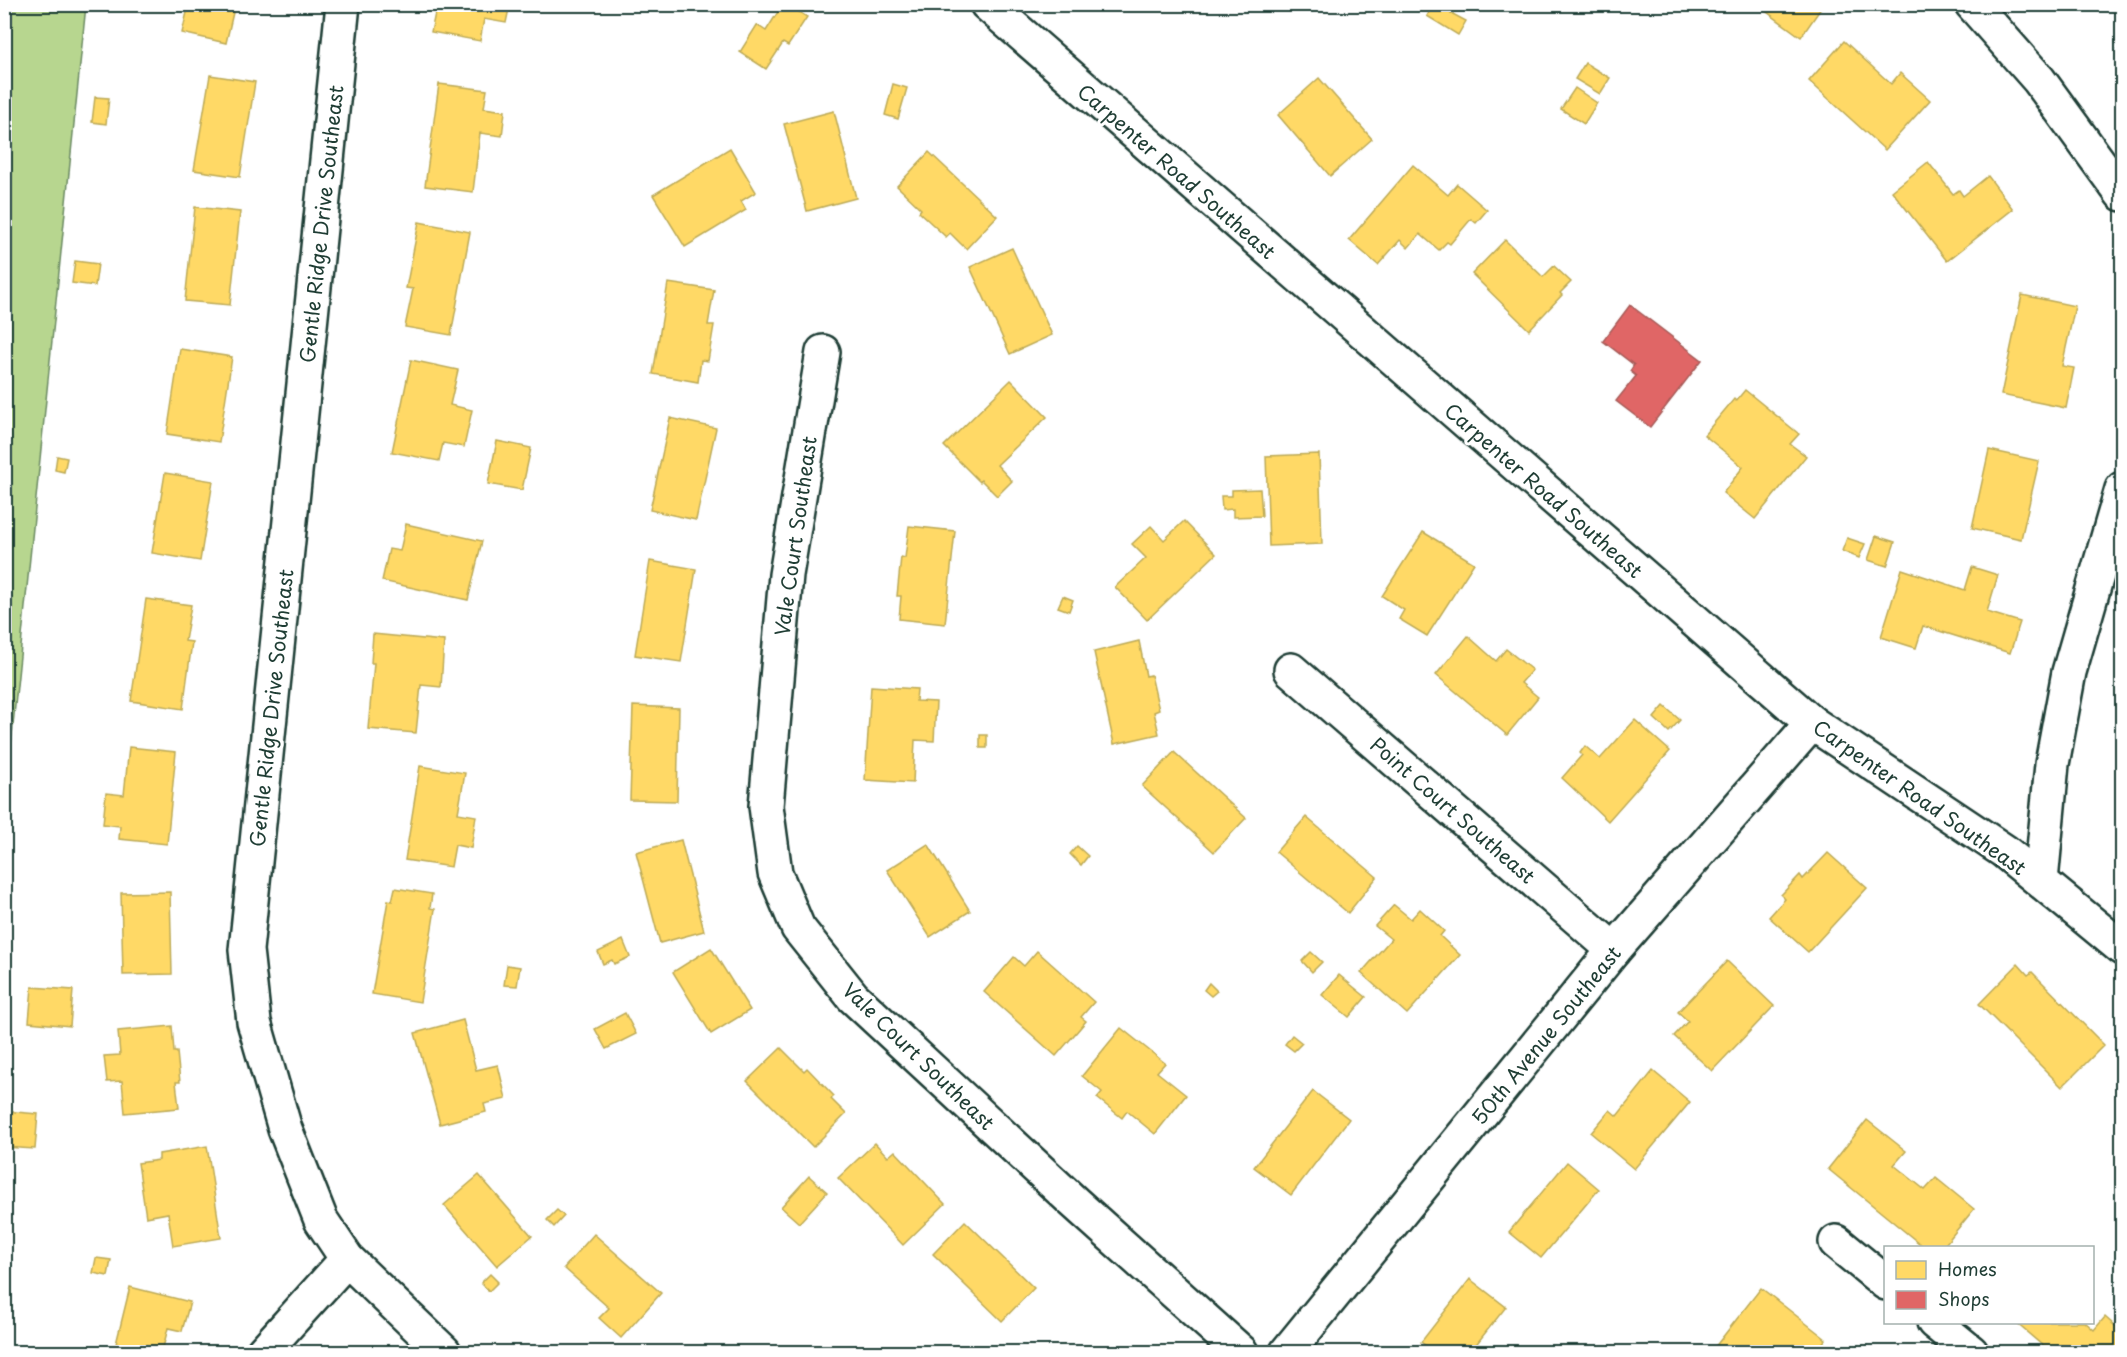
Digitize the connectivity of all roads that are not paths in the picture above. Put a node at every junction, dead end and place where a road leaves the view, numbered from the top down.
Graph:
1 (343, 4) edge
2 (987, 4) edge
3 (1972, 4) edge
4 (2122, 194) edge
5 (823, 352) dead end
6 (2122, 489) edge
7 (1291, 670) dead end
8 (1812, 723) junction
9 (2041, 881) junction
10 (2122, 948) edge
11 (1614, 950) junction
12 (1836, 1242) dead end
13 (347, 1259) junction
14 (1884, 1281) edge
15 (1935, 1324) edge
16 (263, 1353) edge
17 (444, 1353) edge
18 (1241, 1353) edge
19 (1287, 1353) edge
20 (1971, 1353) edge

1 - 13 street, Gentle Ridge Drive Southeast
2 - 8 street, Carpenter Road Southeast
3 - 4 street
5 - 18 street, Vale Court Southeast
6 - 9 street
7 - 11 street, Point Court Southeast
8 - 9 street, Carpenter Road Southeast
8 - 11 street, 50th Avenue Southeast
9 - 10 street, Carpenter Road Southeast
11 - 19 street, 50th Avenue Southeast
12 - 14 street
13 - 16 street
13 - 17 street, Gentle Ridge Drive Southeast
15 - 20 street

